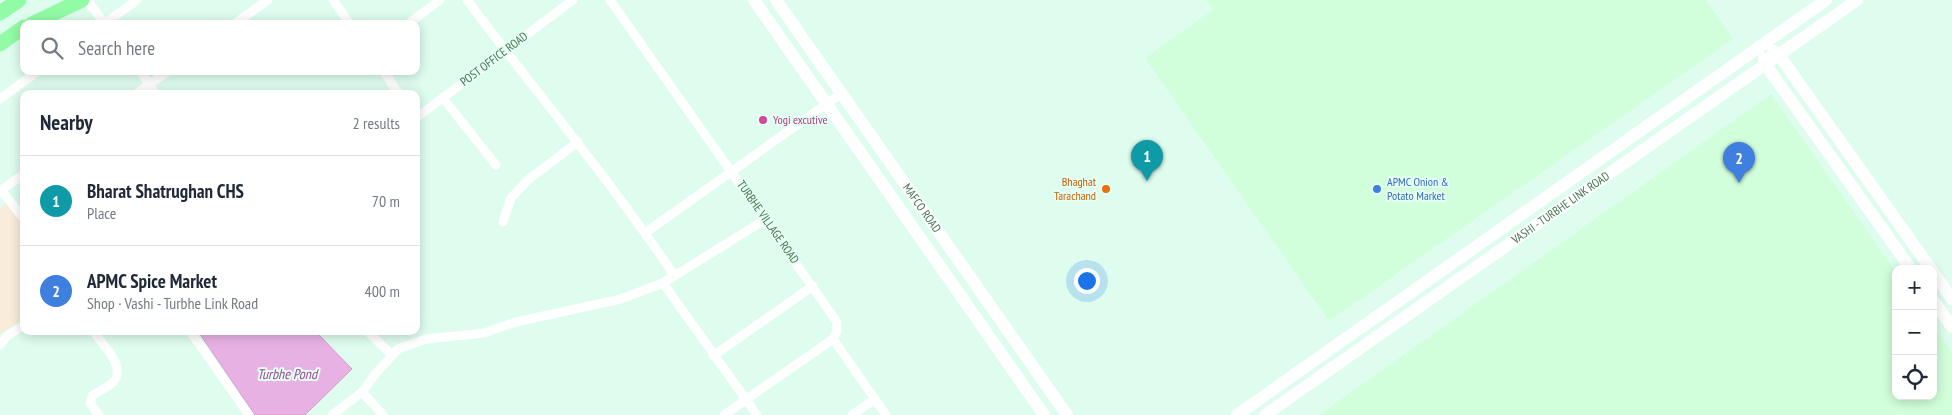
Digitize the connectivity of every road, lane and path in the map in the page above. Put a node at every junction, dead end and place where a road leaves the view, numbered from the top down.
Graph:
1 (19, 0) edge
2 (57, 0) edge
3 (82, 0) edge
4 (87, 0) edge
5 (137, 0) edge
6 (268, 0) edge
7 (333, 0) edge
8 (440, 0) edge
9 (467, 0) edge
10 (572, 0) edge
11 (610, 0) edge
12 (754, 0) edge
13 (776, 0) edge
14 (1826, 0) edge
15 (1857, 0) edge
16 (6, 7) edge
17 (32, 20) edge
18 (38, 20) edge
19 (101, 20) edge
20 (110, 20) edge
21 (240, 20) edge
22 (347, 20) edge
23 (413, 20) edge
24 (20, 30) edge
25 (0, 44) edge
26 (1762, 45) junction
27 (505, 51) junction
28 (1779, 55) junction
29 (1765, 64) junction
30 (33, 75) edge
31 (143, 75) edge
32 (162, 75) edge
33 (386, 75) edge
34 (832, 80) junction
35 (150, 84) junction
36 (142, 90) edge
37 (154, 90) edge
38 (396, 90) edge
39 (817, 90) junction
40 (842, 94) junction
41 (443, 98) junction
42 (0, 99) edge
43 (827, 104) junction
44 (420, 115) edge
45 (578, 142) junction
46 (496, 165) dead end
47 (732, 171) junction
48 (20, 177) edge
49 (1, 191) edge
50 (20, 214) edge
51 (766, 219) junction
52 (503, 222) dead end
53 (645, 233) junction
54 (946, 243) junction
55 (932, 254) junction
56 (1908, 265) edge
57 (1928, 265) edge
58 (1937, 278) edge
59 (663, 283) junction
60 (813, 286) junction
61 (1952, 299) edge
62 (1937, 306) edge
63 (1952, 327) edge
64 (20, 328) edge
65 (96, 335) edge
66 (193, 335) edge
67 (371, 335) edge
68 (833, 339) junction
69 (0, 345) edge
70 (1330, 349) junction
71 (392, 355) junction
72 (713, 356) junction
73 (1340, 362) junction
74 (362, 392) junction
75 (875, 399) junction
76 (745, 400) junction
77 (99, 415) edge
78 (249, 415) edge
79 (332, 415) edge
80 (383, 415) edge
81 (724, 415) edge
82 (757, 415) edge
83 (852, 415) edge
84 (886, 415) edge
85 (1044, 415) edge
86 (1067, 415) edge
87 (1237, 415) edge
88 (1265, 415) edge

1 - 16 highway
2 - 17 highway
3 - 18 highway
4 - 19 street
5 - 20 street
6 - 21 street
7 - 22 street
8 - 23 street
9 - 27 street
10 - 27 street, POST OFFICE ROAD
11 - 47 street, TURBHE VILLAGE ROAD
12 - 39 main road, MAFCO ROAD
13 - 34 main road, MAFCO ROAD
14 - 26 main road, VASHI - TURBHE LINK ROAD
15 - 28 main road, VASHI - TURBHE LINK ROAD
24 - 25 highway
26 - 28 main road
26 - 29 main road
26 - 70 main road, VASHI - TURBHE LINK ROAD
27 - 41 street, POST OFFICE ROAD
27 - 45 street
28 - 29 main road, VASHI - TURBHE LINK ROAD
28 - 57 main road
29 - 56 main road
29 - 73 main road, VASHI - TURBHE LINK ROAD
30 - 42 street
31 - 35 street
32 - 35 street
33 - 38 street
34 - 39 street
34 - 40 main road, MAFCO ROAD
35 - 36 street
35 - 37 street
39 - 43 main road, MAFCO ROAD
40 - 43 street
40 - 54 main road, MAFCO ROAD
41 - 44 street, POST OFFICE ROAD
41 - 46 street
43 - 47 street
43 - 55 main road, MAFCO ROAD
45 - 52 street
45 - 53 street
47 - 51 street, TURBHE VILLAGE ROAD
47 - 53 street
48 - 49 street
49 - 50 street
51 - 59 street
51 - 60 street, TURBHE VILLAGE ROAD
53 - 59 street
54 - 55 street
54 - 86 main road, MAFCO ROAD
55 - 85 main road, MAFCO ROAD
58 - 61 main road
59 - 71 street
59 - 72 street
60 - 68 street, TURBHE VILLAGE ROAD
60 - 72 street
62 - 63 main road
64 - 69 street
65 - 77 street
66 - 78 street
67 - 71 street
68 - 75 street
68 - 76 street
70 - 73 street
70 - 87 main road, VASHI - TURBHE LINK ROAD
71 - 74 street
72 - 76 street
73 - 88 main road, VASHI - TURBHE LINK ROAD
74 - 79 street
74 - 80 street
75 - 83 street
75 - 84 street
76 - 81 street
76 - 82 street

